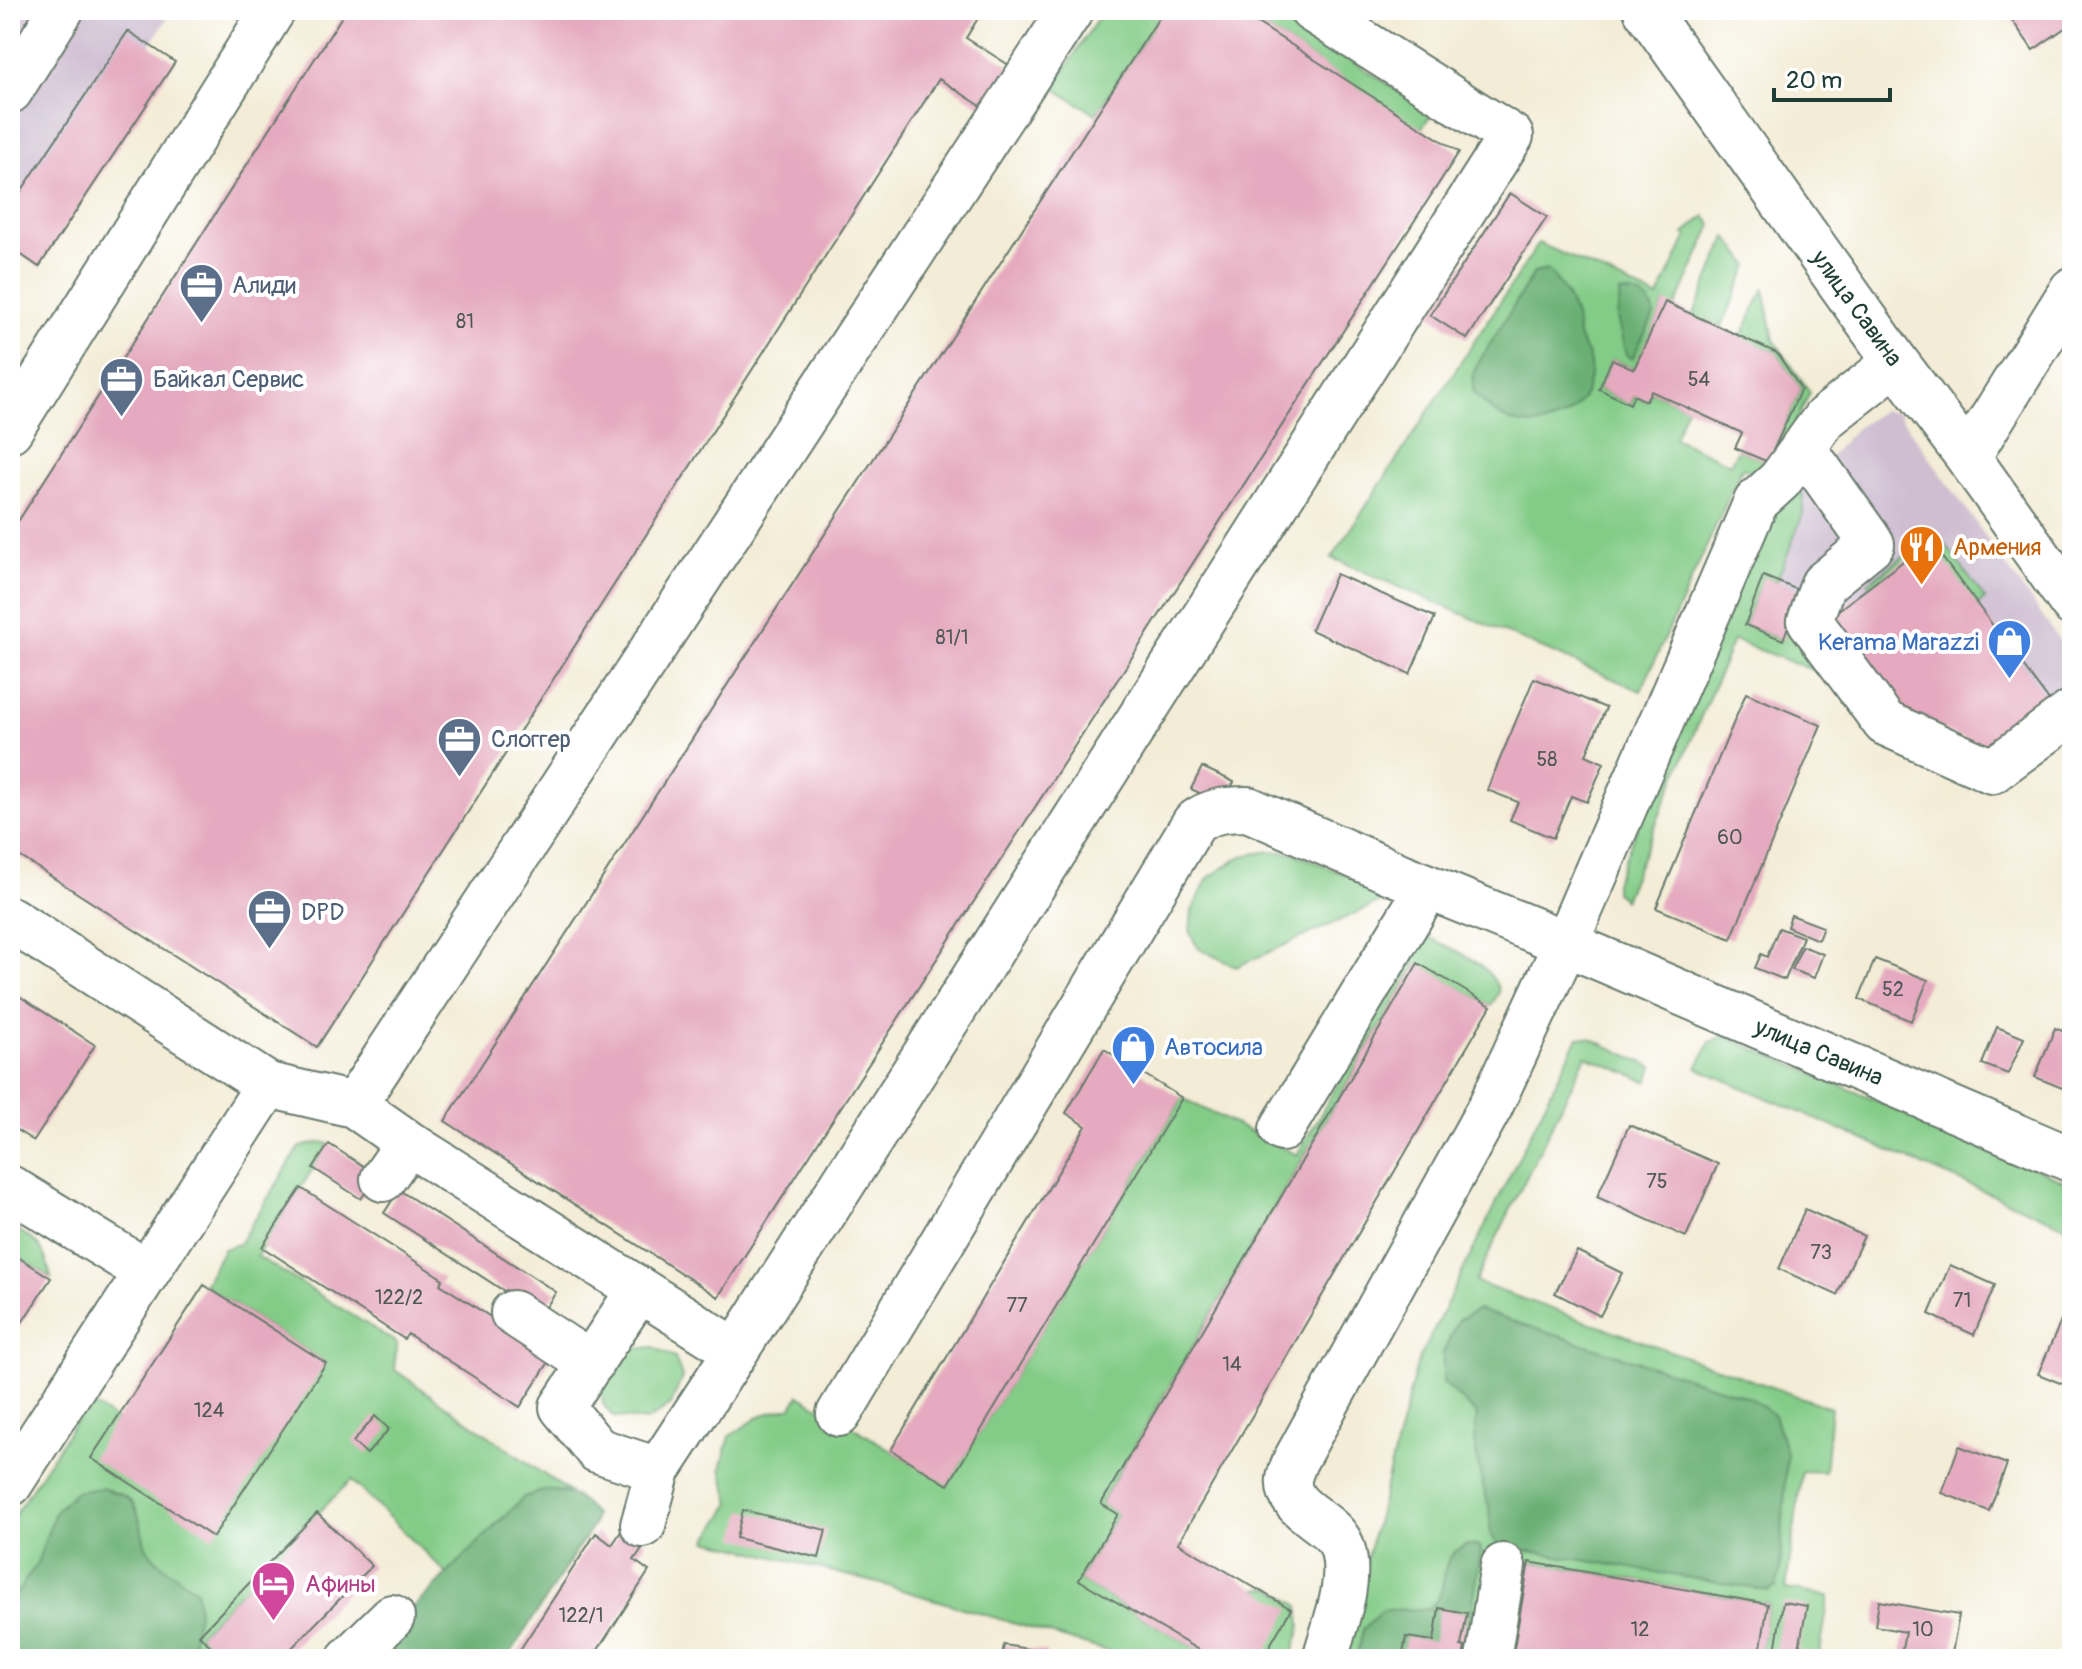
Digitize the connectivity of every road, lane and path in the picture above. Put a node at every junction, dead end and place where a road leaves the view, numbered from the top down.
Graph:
1 (61, 10) edge
2 (273, 10) edge
3 (1071, 10) edge
4 (1312, 10) edge
5 (1646, 10) edge
6 (10, 91) edge
7 (2072, 290) edge
8 (1896, 362) junction
9 (10, 430) edge
10 (1803, 447) junction
11 (1968, 457) junction
12 (2072, 603) edge
13 (2072, 712) edge
14 (1428, 887) junction
15 (10, 919) edge
16 (1566, 943) junction
17 (268, 1085) junction
18 (354, 1105) junction
19 (1282, 1129) dead end
20 (408, 1143) junction
21 (2072, 1160) edge
22 (383, 1179) dead end
23 (10, 1188) edge
24 (147, 1272) junction
25 (639, 1290) junction
26 (513, 1313) dead end
27 (736, 1351) junction
28 (591, 1364) junction
29 (839, 1414) dead end
30 (658, 1470) junction
31 (10, 1484) edge
32 (643, 1525) dead end
33 (1503, 1566) dead end
34 (392, 1617) dead end
35 (349, 1659) edge
36 (1325, 1659) edge
37 (1488, 1659) edge

1 - 6 street
2 - 9 street
3 - 18 street
4 - 27 street
5 - 8 street, улица Савина
7 - 11 street
8 - 10 street
8 - 11 street, улица Савина
10 - 13 street
10 - 16 street
11 - 12 street, улица Савина
14 - 16 street, улица Савина
14 - 19 street
14 - 29 street, улица Савина
15 - 17 street
16 - 21 street, улица Савина
16 - 36 street
17 - 18 street
17 - 24 street
18 - 20 street
20 - 22 street
20 - 25 street
23 - 24 street
24 - 31 street
25 - 27 street
25 - 28 street
26 - 28 street
27 - 30 street
28 - 30 street
30 - 32 street
33 - 37 street
34 - 35 street

